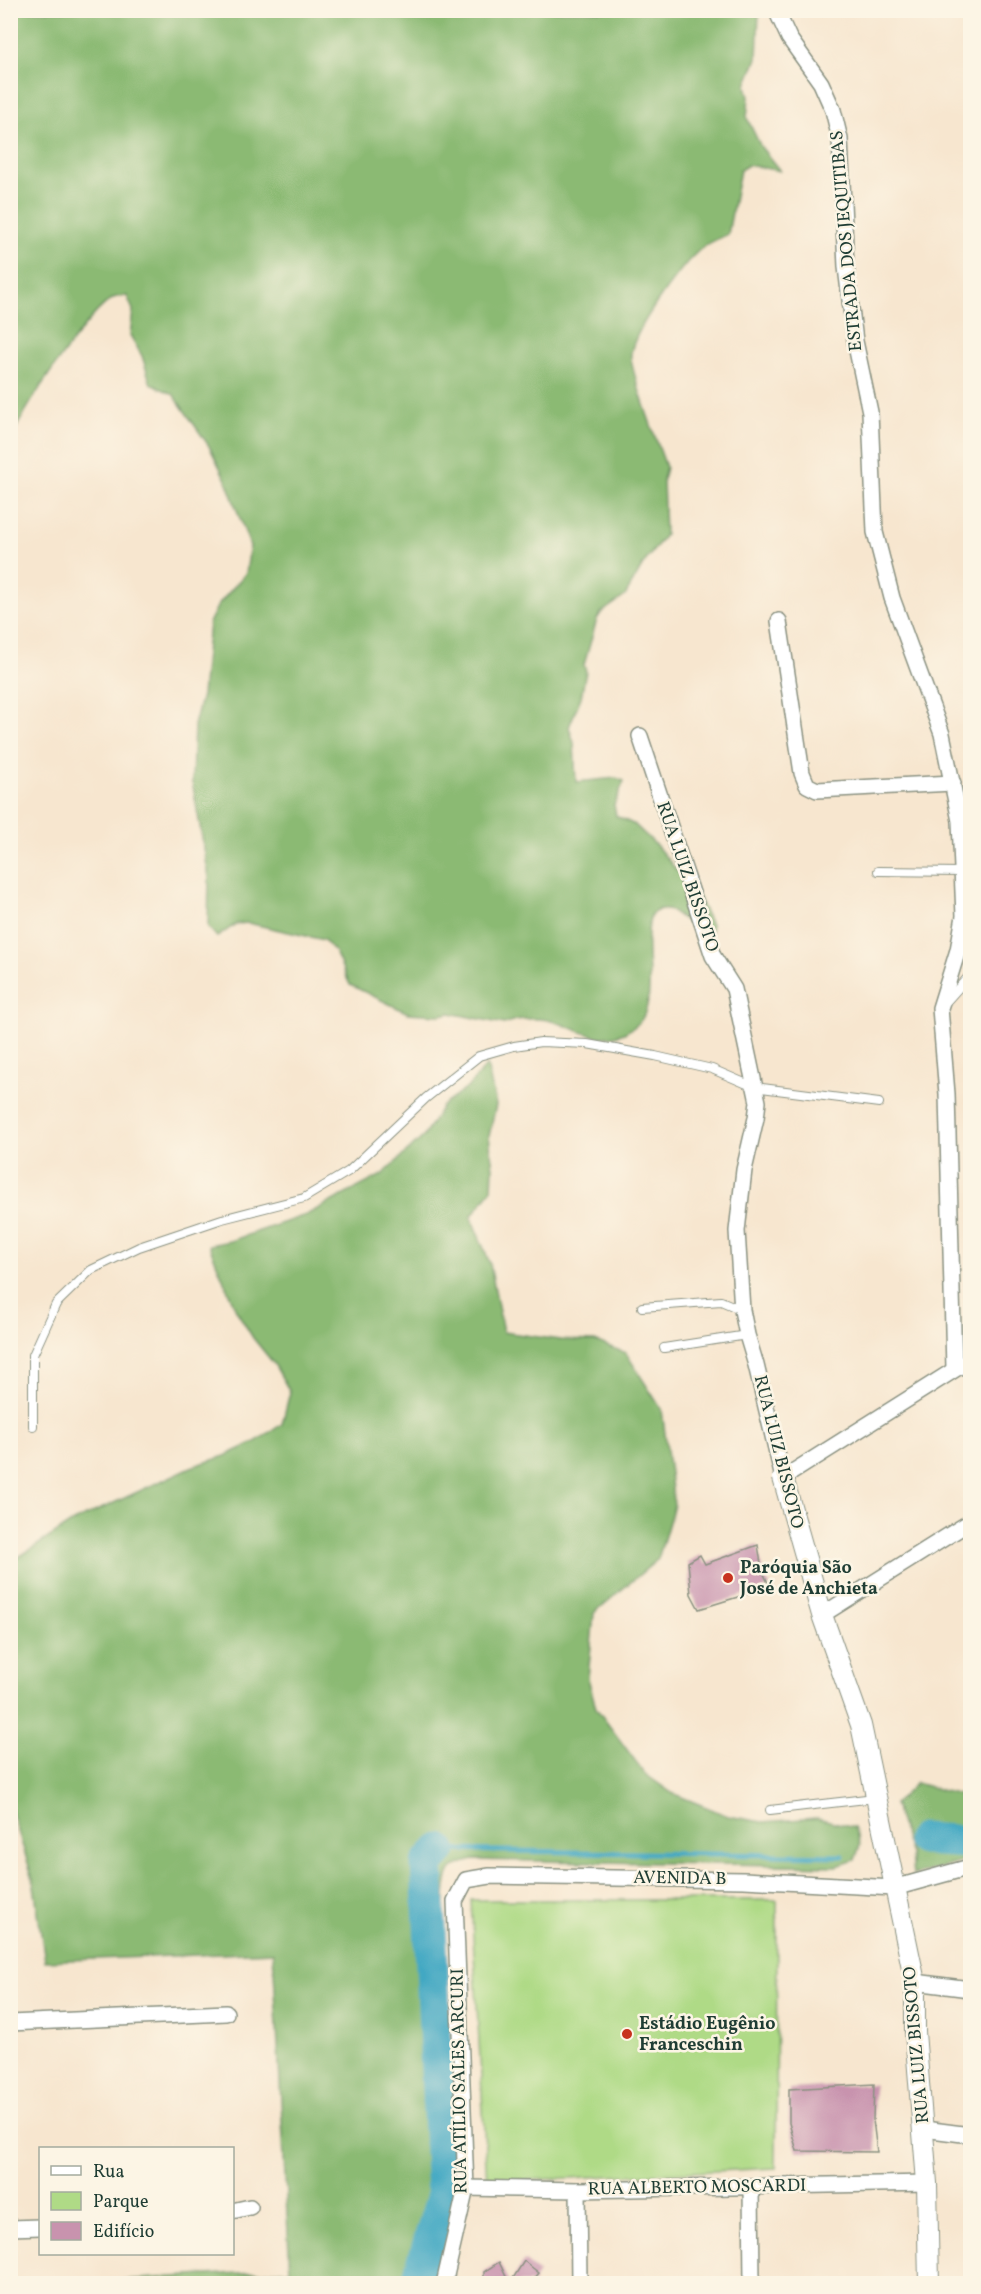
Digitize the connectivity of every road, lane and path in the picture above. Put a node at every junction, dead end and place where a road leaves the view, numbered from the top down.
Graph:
1 (776, 10) edge
2 (779, 621) dead end
3 (640, 736) dead end
4 (953, 783) junction
5 (878, 871) dead end
6 (961, 872) junction
7 (970, 975) edge
8 (940, 1008) junction
9 (754, 1087) junction
10 (879, 1103) dead end
11 (642, 1307) dead end
12 (742, 1310) junction
13 (747, 1335) junction
14 (664, 1348) dead end
15 (970, 1360) edge
16 (954, 1370) junction
17 (33, 1426) dead end
18 (783, 1478) junction
19 (970, 1522) edge
20 (822, 1615) junction
21 (876, 1798) junction
22 (770, 1810) dead end
23 (970, 1867) edge
24 (466, 1880) joint
25 (894, 1888) junction
26 (915, 1982) junction
27 (970, 1989) edge
28 (226, 2013) dead end
29 (10, 2023) edge
30 (924, 2129) junction
31 (970, 2134) edge
32 (927, 2183) junction
33 (751, 2186) junction
34 (466, 2188) junction
35 (578, 2190) junction
36 (250, 2206) dead end
37 (234, 2210) edge
38 (39, 2227) edge
39 (10, 2228) edge
40 (444, 2283) edge
41 (579, 2283) edge
42 (752, 2283) edge
43 (929, 2283) edge

1 - 4 street, ESTRADA DOS JEQUITIBAS
2 - 4 street
3 - 9 street, RUA LUIZ BISSOTO
4 - 6 street, ESTRADA DOS JEQUITIBAS
5 - 6 lane
6 - 8 street, ESTRADA DOS JEQUITIBAS
7 - 8 lane
8 - 16 street, ESTRADA DOS JEQUITIBAS
9 - 10 lane
9 - 12 street, RUA LUIZ BISSOTO
9 - 17 lane
11 - 12 lane
12 - 13 street, RUA LUIZ BISSOTO
13 - 14 lane
13 - 18 street, RUA LUIZ BISSOTO
15 - 16 street
16 - 18 street
18 - 20 street, RUA LUIZ BISSOTO
19 - 20 street
20 - 21 street, RUA LUIZ BISSOTO
21 - 22 lane
21 - 25 street, RUA LUIZ BISSOTO
23 - 25 street, AVENIDA B
24 - 25 street, AVENIDA B
24 - 34 street, RUA ATÍLIO SALES ARCURI
25 - 26 street, RUA LUIZ BISSOTO
26 - 27 street
26 - 30 street, RUA LUIZ BISSOTO
28 - 29 street
30 - 31 street
30 - 32 street, RUA LUIZ BISSOTO
32 - 33 street, RUA ALBERTO MOSCARDI
32 - 43 street, RUA LUIZ BISSOTO
33 - 35 street, RUA ALBERTO MOSCARDI
33 - 42 street
34 - 35 street, RUA ALBERTO MOSCARDI
34 - 40 street, RUA ATÍLIO SALES ARCURI
35 - 41 street
36 - 37 street
38 - 39 street

